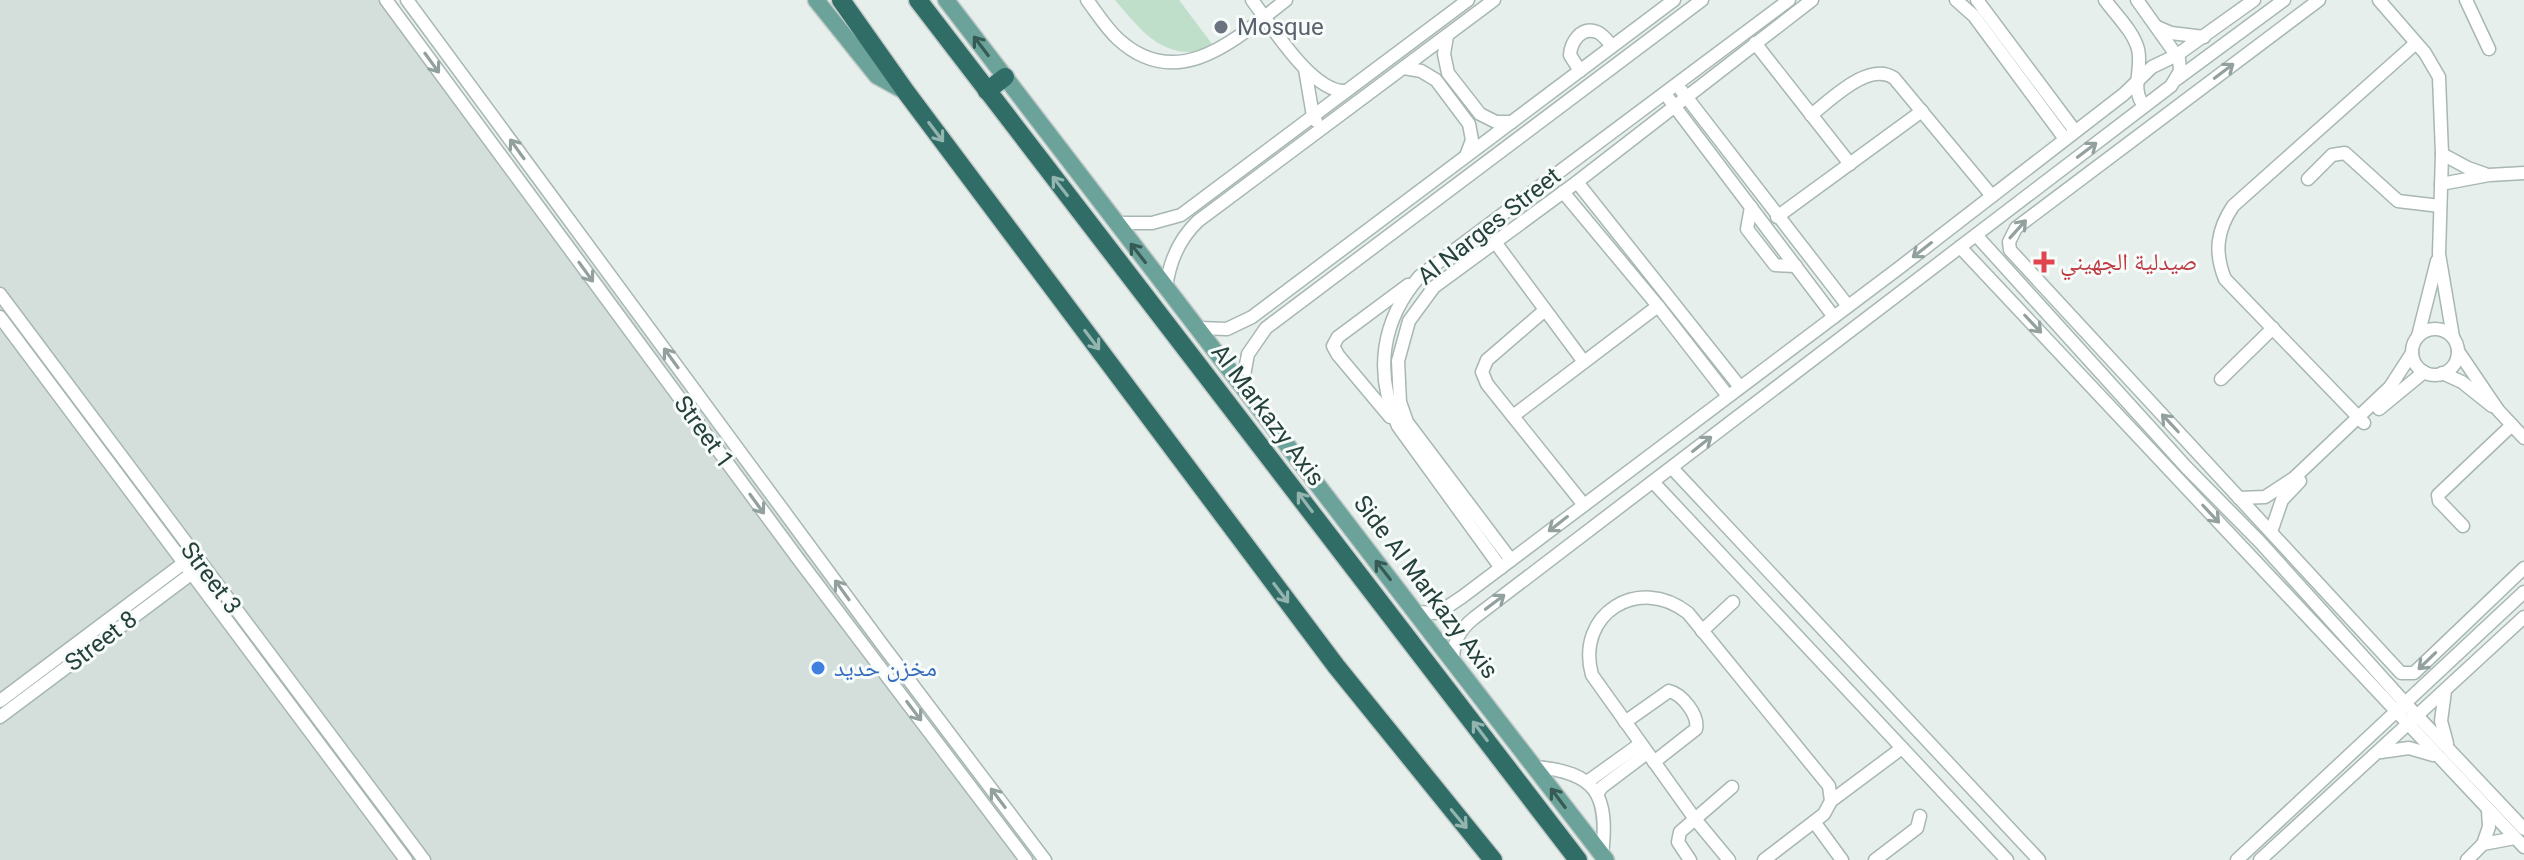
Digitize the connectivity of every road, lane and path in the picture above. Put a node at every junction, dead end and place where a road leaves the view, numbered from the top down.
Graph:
1 (386, 0) edge
2 (407, 0) edge
3 (816, 0) edge
4 (841, 0) edge
5 (918, 0) edge
6 (946, 0) edge
7 (1087, 0) edge
8 (1252, 0) edge
9 (1286, 0) edge
10 (1468, 0) edge
11 (1494, 0) edge
12 (1674, 0) edge
13 (1702, 0) edge
14 (1789, 0) edge
15 (1812, 0) edge
16 (1956, 0) edge
17 (1977, 0) edge
18 (2105, 0) edge
19 (2137, 0) edge
20 (2254, 0) edge
21 (2284, 0) edge
22 (2319, 0) edge
23 (2379, 0) edge
24 (2467, 0) edge
25 (1265, 16) junction
26 (2157, 26) junction
27 (1447, 36) junction
28 (2204, 37) junction
29 (1755, 43) junction
30 (2416, 43) junction
31 (1612, 46) junction
32 (2489, 49) dead end
33 (2177, 55) junction
34 (1404, 68) junction
35 (1305, 69) junction
36 (1580, 71) junction
37 (1005, 77) junction
38 (2137, 80) junction
39 (2175, 81) junction
40 (1677, 84) junction
41 (987, 91) junction
42 (1346, 91) junction
43 (906, 92) junction
44 (1664, 93) junction
45 (1685, 96) junction
46 (1674, 105) junction
47 (2144, 106) junction
48 (1922, 111) junction
49 (1811, 115) junction
50 (1313, 116) junction
51 (1512, 122) junction
52 (1322, 129) junction
53 (2070, 135) junction
54 (2442, 154) junction
55 (1466, 156) junction
56 (2458, 163) junction
57 (1850, 164) junction
58 (2060, 170) junction
59 (2524, 173) edge
60 (2489, 175) junction
61 (2308, 179) dead end
62 (2457, 180) junction
63 (1577, 182) junction
64 (2441, 184) junction
65 (2071, 186) junction
66 (1563, 192) junction
67 (1992, 196) junction
68 (2440, 206) junction
69 (1777, 217) junction
70 (1115, 223) junction
71 (1976, 235) junction
72 (1495, 242) junction
73 (1960, 247) junction
74 (2439, 254) junction
75 (1899, 268) junction
76 (1420, 276) junction
77 (1913, 285) junction
78 (1166, 289) junction
79 (0, 294) edge
80 (1658, 306) junction
81 (1848, 306) junction
82 (1545, 310) junction
83 (3, 314) edge
84 (1834, 317) junction
85 (1199, 328) junction
86 (2273, 328) junction
87 (2418, 336) junction
88 (2453, 337) junction
89 (2458, 351) junction
90 (2412, 353) junction
91 (1584, 362) junction
92 (2424, 372) junction
93 (2442, 373) junction
94 (2221, 379) dead end
95 (1242, 386) junction
96 (1740, 387) junction
97 (1728, 396) junction
98 (2498, 410) junction
99 (1513, 416) junction
100 (2361, 420) junction
101 (2512, 425) junction
102 (1398, 426) junction
103 (2524, 438) edge
104 (2200, 456) junction
105 (2186, 467) junction
106 (1672, 468) junction
107 (1653, 482) junction
108 (2239, 498) junction
109 (1584, 505) junction
110 (2463, 526) dead end
111 (2271, 532) junction
112 (194, 564) junction
113 (1506, 564) junction
114 (2524, 568) edge
115 (2524, 592) edge
116 (1462, 597) junction
117 (1733, 602) dead end
118 (1415, 612) junction
119 (2524, 617) edge
120 (1474, 618) junction
121 (2353, 623) junction
122 (1702, 631) junction
123 (2341, 634) junction
124 (2455, 634) junction
125 (2466, 646) junction
126 (1453, 661) junction
127 (1864, 674) junction
128 (1846, 690) junction
129 (2445, 690) junction
130 (0, 701) edge
131 (1893, 705) junction
132 (2401, 709) junction
133 (2418, 716) junction
134 (0, 717) edge
135 (1873, 718) junction
136 (1625, 722) junction
137 (2407, 726) junction
138 (1902, 748) junction
139 (1647, 753) junction
140 (2378, 753) junction
141 (2444, 753) junction
142 (966, 755) junction
143 (953, 763) junction
144 (1535, 767) junction
145 (1587, 782) junction
146 (1732, 787) dead end
147 (1597, 794) junction
148 (1831, 801) junction
149 (2488, 810) junction
150 (1920, 816) dead end
151 (1695, 819) junction
152 (1815, 823) junction
153 (2521, 838) edge
154 (2483, 844) junction
155 (1604, 857) edge
156 (406, 860) edge
157 (424, 860) edge
158 (1026, 860) edge
159 (1045, 860) edge
160 (1493, 860) edge
161 (1578, 860) edge
162 (1690, 860) edge
163 (1729, 860) edge
164 (1764, 860) edge
165 (1842, 860) edge
166 (1875, 860) edge
167 (2007, 860) edge
168 (2039, 860) edge
169 (2237, 860) edge
170 (2260, 860) edge
171 (2467, 860) edge

1 -> 143 street, Street 1
142 -> 2 street, Street 1
3 - 43 main road
4 - 43 highway
5 - 41 highway, Al Markazy Axis
37 -> 6 main road, Side Al Markazy Axis
7 - 25 street
8 - 25 street
9 - 25 street
10 - 42 street
11 - 27 street
12 - 31 street
13 - 95 street
14 - 40 street, Al Narges Street
15 - 29 street, Al Narges Street
16 - 53 street
17 - 53 street
18 - 38 street
19 - 26 street
20 - 28 street
21 - 39 street
65 -> 22 street
23 - 30 street
24 - 32 street
25 - 35 street
26 - 28 street
26 - 33 street
27 - 34 street
27 - 51 street
28 - 33 street
29 - 45 street, Al Narges Street
29 - 49 street
30 - 54 street
30 - 86 street
31 - 36 street
31 - 36 street
33 - 38 street
33 - 39 street
34 - 52 street
34 - 55 street
35 - 42 street
35 - 50 street
36 - 51 street
37 - 41 highway
37 - 70 main road, Side Al Markazy Axis
38 - 47 street
38 - 53 street
39 - 47 street
40 - 44 street, Al Narges Street
40 - 45 street
161 -> 41 highway, Al Markazy Axis
42 - 50 street
43 -> 160 highway
44 - 46 street
44 - 76 street, Al Narges Street
45 - 46 street, Al Narges Street
45 - 69 street
46 - 63 street, Al Narges Street
46 - 84 street
58 -> 47 street
48 - 49 street
48 - 57 street
48 - 67 street
49 - 57 street
50 - 52 street
50 - 70 street
51 - 55 street
52 - 78 street
53 - 67 street
54 - 56 street
54 - 64 street
55 - 85 street
56 - 60 street
56 - 62 street
57 - 69 street
58 - 65 street
58 - 71 street
59 - 60 street
60 - 62 street
61 - 68 street
62 - 64 street
63 - 66 street, Al Narges Street
63 - 96 street
64 - 68 street
104 -> 65 street
66 - 72 street, Al Narges Street
66 - 80 street
67 -> 75 street
68 - 74 street
69 - 81 street
78 -> 70 main road, Side Al Markazy Axis
71 - 73 street
71 - 105 street
72 - 82 street
72 - 113 street, Al Narges Street
73 - 77 street
73 -> 132 street
74 - 87 street
74 - 88 street
75 - 77 street
75 - 81 street
76 - 102 street, Al Narges Street
76 - 102 street
106 -> 77 street
78 - 85 main road, Side Al Markazy Axis
79 - 83 street, Street 3
80 - 91 street
80 - 97 street
81 - 84 street
82 - 91 street
82 - 99 street
83 - 112 street, Street 3
84 - 96 street
85 - 95 main road, Side Al Markazy Axis
86 - 94 street
86 - 100 street
87 - 88 street
87 - 90 street
88 - 89 street
89 - 93 street
89 - 98 street
90 - 92 street
90 - 100 street
91 - 99 street
92 - 93 street
92 - 100 street
93 - 98 street
118 -> 95 main road, Side Al Markazy Axis
96 - 97 street
97 - 109 street
98 - 101 street
99 - 109 street
100 - 108 street
100 - 111 street
101 - 103 street
101 - 110 street
102 - 113 street, Al Narges Street
104 - 105 street
104 - 108 street
105 - 123 street
106 - 107 street
106 - 127 street
120 -> 107 street
107 - 128 street
108 - 111 street
109 -> 113 street
111 - 121 street
112 - 130 street, Street 8
112 - 134 street, Street 8
112 - 156 street, Street 3
112 - 157 street, Street 3
113 - 116 street
114 - 124 street
115 - 125 street
116 - 118 street
116 - 120 street
117 - 122 street
118 - 126 main road, Side Al Markazy Axis
119 - 129 street
120 - 126 street
121 - 123 street
124 -> 121 street
122 - 136 street
122 - 148 street
123 - 132 street
124 - 125 street
125 - 132 street
126 - 144 main road, Side Al Markazy Axis
127 - 128 street
127 - 131 street
128 - 135 street
129 - 133 street
129 - 141 street
131 - 135 street
131 - 168 street
132 - 133 street
132 - 137 street
132 - 169 street
133 - 137 street
133 - 141 street
135 - 138 street
136 - 139 street
136 - 139 street
137 - 140 street
137 - 141 street
138 - 148 street
138 - 167 street
139 - 145 street
139 - 147 street
139 - 151 street
140 - 141 street
140 - 170 street
141 - 149 street
141 - 153 street
142 - 143 street
159 -> 142 street, Street 1
143 - 158 street, Street 1
144 - 145 street
155 -> 144 main road, Side Al Markazy Axis
145 - 147 street
146 - 151 street
147 - 155 street
148 - 152 street
149 - 153 street
149 - 154 street
150 - 166 street
151 - 162 street
151 - 163 street
152 - 164 street
152 - 165 street
153 - 154 street
154 - 171 street

